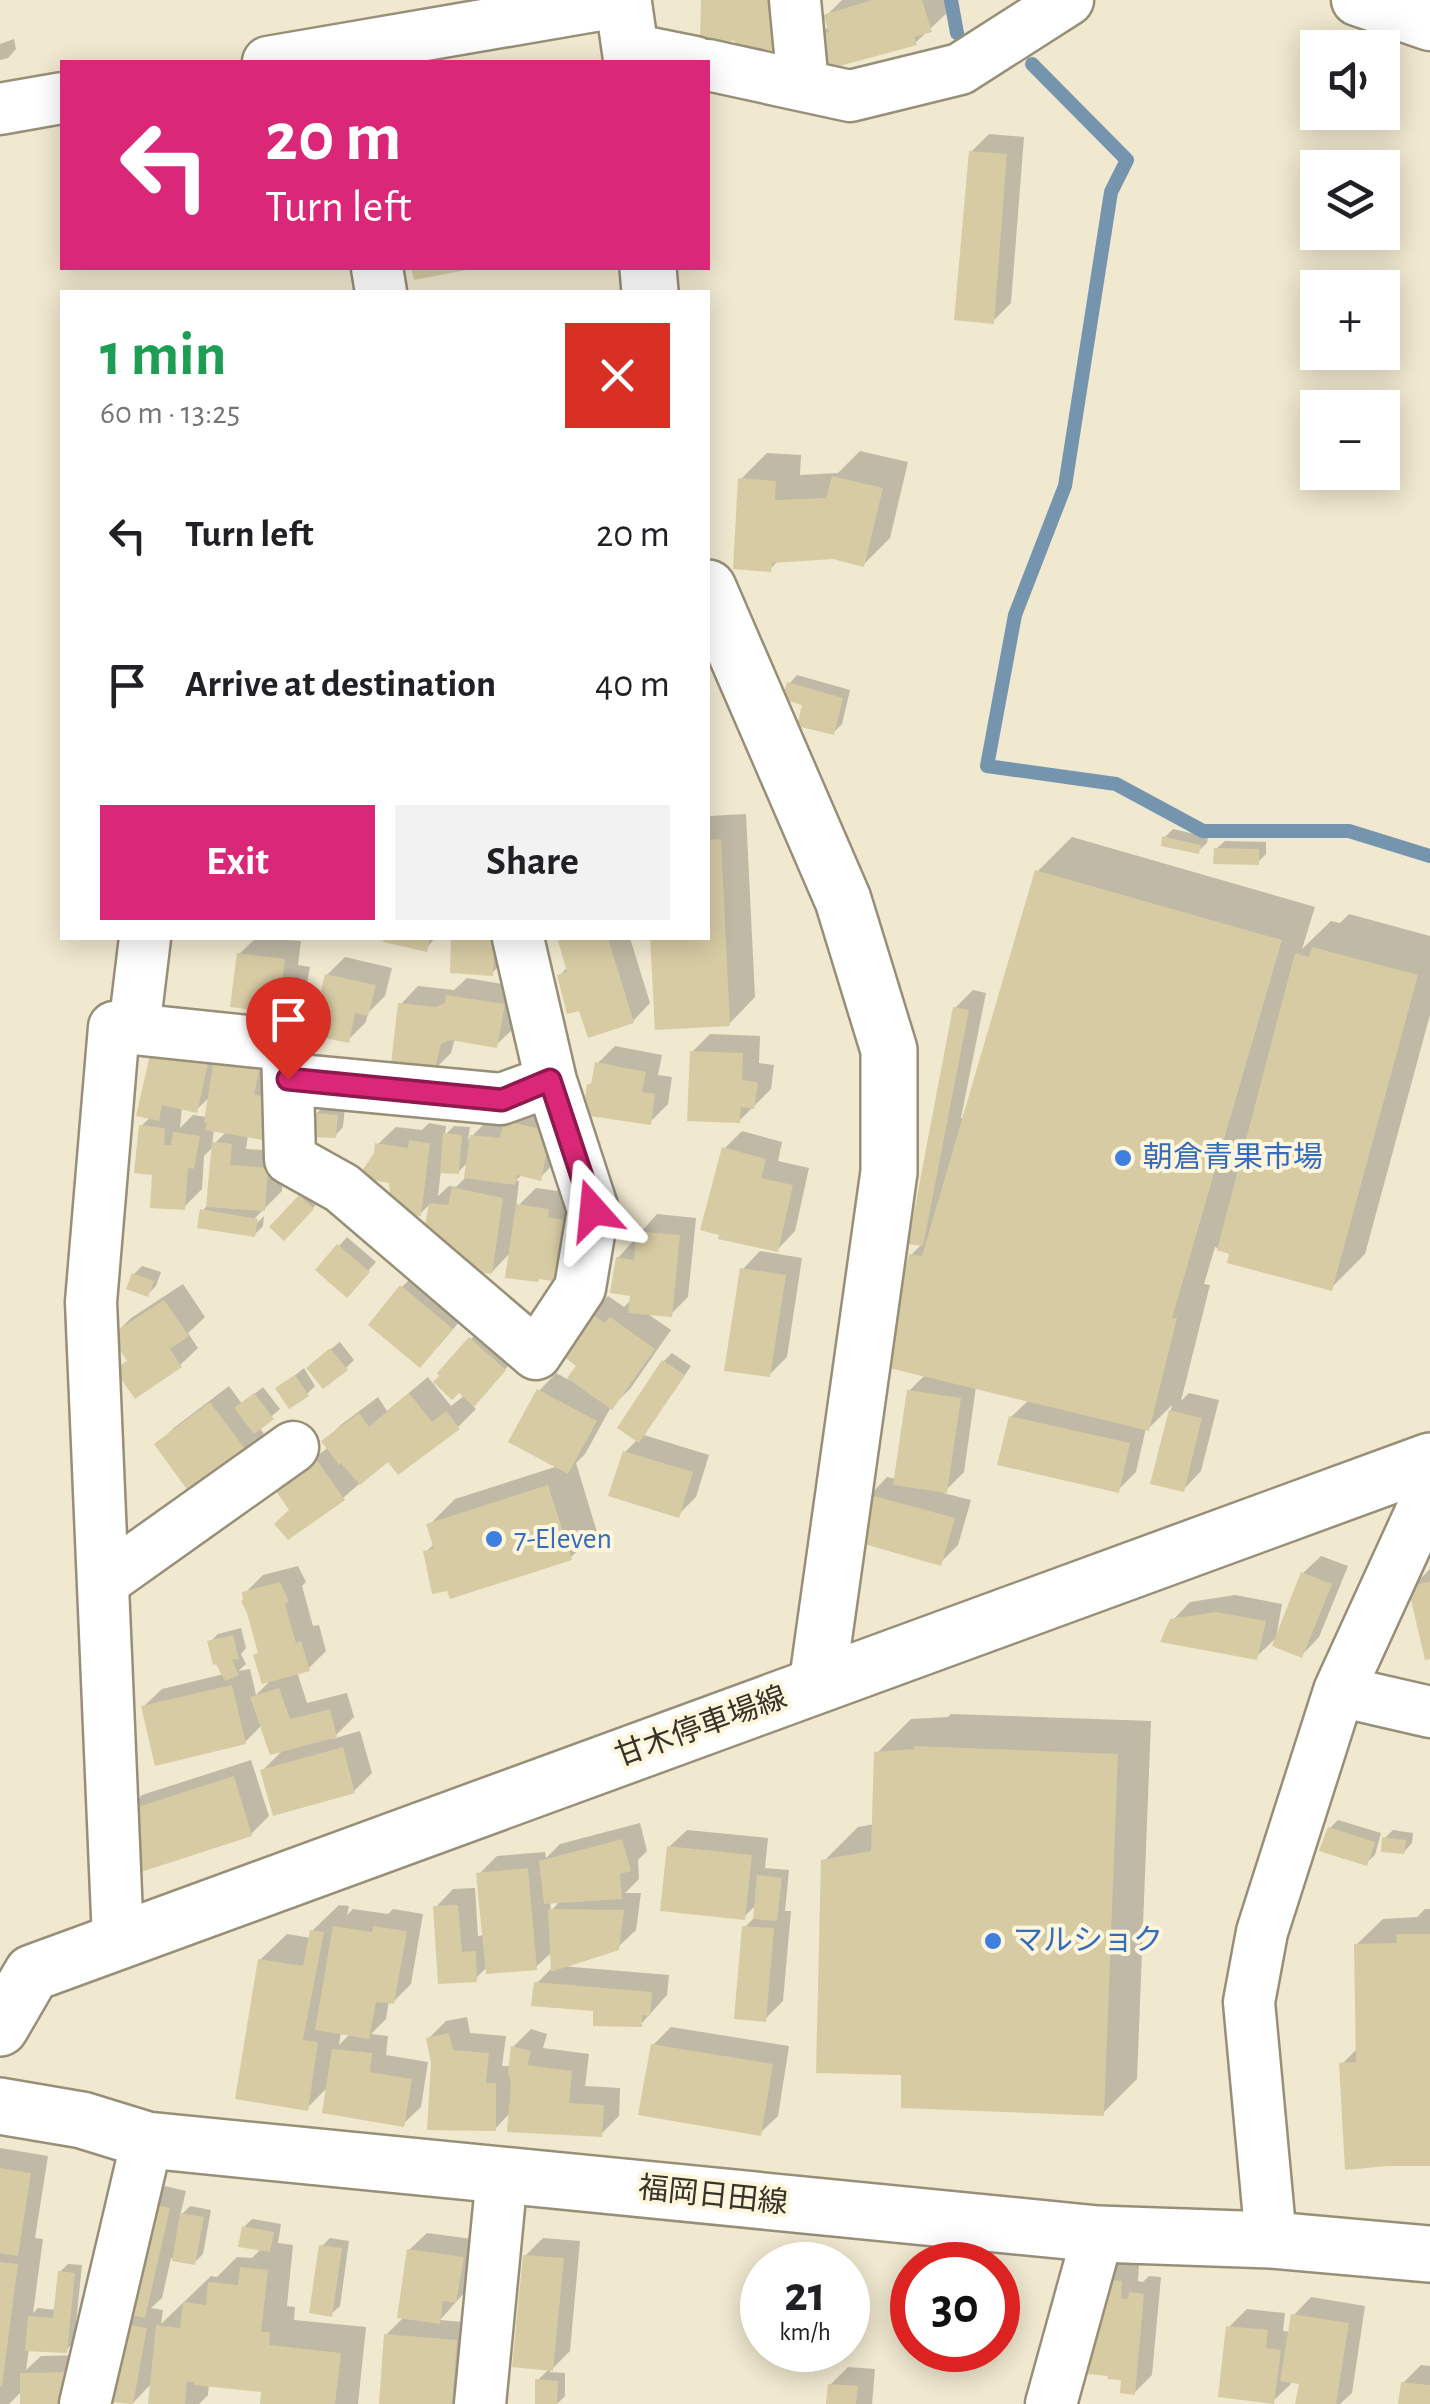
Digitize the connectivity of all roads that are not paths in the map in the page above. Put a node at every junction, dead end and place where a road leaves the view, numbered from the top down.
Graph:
1 (796, 0) edge
2 (1068, 0) edge
3 (1357, 0) edge
4 (1430, 25) edge
5 (627, 28) edge
6 (338, 56) edge
7 (291, 60) edge
8 (692, 60) edge
9 (710, 65) edge
10 (803, 86) junction
11 (60, 98) edge
12 (0, 109) edge
13 (710, 593) edge
14 (145, 940) edge
15 (518, 940) edge
16 (134, 1029) junction
17 (288, 1079) junction
18 (550, 1080) junction
19 (293, 1448) dead end
20 (1430, 1461) edge
21 (1430, 1492) edge
22 (103, 1582) junction
23 (817, 1685) junction
24 (1339, 1691) junction
25 (1430, 1712) edge
26 (118, 1940) junction
27 (0, 2028) edge
28 (0, 2106) edge
29 (147, 2140) junction
30 (502, 2175) junction
31 (1098, 2234) junction
32 (1270, 2240) junction
33 (1430, 2254) edge
34 (1052, 2403) edge
35 (85, 2404) edge
36 (480, 2404) edge
37 (1061, 2404) edge

1 - 10 street
2 - 10 street
3 - 4 street
5 - 6 street
5 - 8 street
6 - 7 street
9 - 10 street
11 - 12 street
13 - 23 main road
14 - 16 street
15 - 18 street
16 - 17 street
16 - 22 street
17 - 18 street
17 - 18 street
19 - 22 street
20 - 23 main road, 甘木停車場線
21 - 24 street
22 - 26 street
23 - 26 main road, 甘木停車場線
24 - 25 street
24 - 32 street
26 - 27 main road, 甘木停車場線
28 - 29 main road, 福岡日田線
29 - 30 main road, 福岡日田線
29 - 35 street
30 - 31 main road, 福岡日田線
30 - 36 street
31 - 32 main road, 福岡日田線
31 - 34 street
32 - 33 main road, 福岡日田線
34 - 37 street

